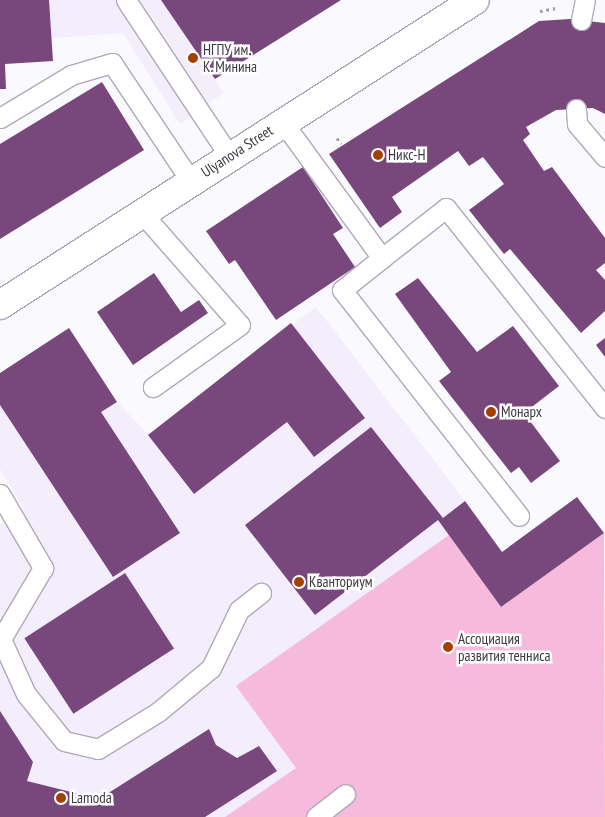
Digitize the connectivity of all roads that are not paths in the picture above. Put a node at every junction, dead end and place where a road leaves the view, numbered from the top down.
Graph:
1 (126, 0) edge
2 (475, 0) edge
3 (585, 0) edge
4 (582, 20) dead end
5 (576, 109) dead end
6 (0, 118) edge
7 (282, 121) junction
8 (230, 157) junction
9 (605, 157) edge
10 (190, 180) junction
11 (141, 212) junction
12 (382, 258) junction
13 (0, 305) edge
14 (153, 387) dead end
15 (605, 408) edge
16 (0, 494) edge
17 (519, 516) dead end
18 (261, 593) dead end
19 (345, 794) dead end
20 (316, 817) edge

1 - 8 lane
2 - 7 street, Ulyanova Street
3 - 4 lane
5 - 9 lane
6 - 10 lane
7 - 8 street, Ulyanova Street
7 - 12 lane
8 - 10 street, Ulyanova Street
10 - 11 street, Ulyanova Street
11 - 13 street, Ulyanova Street
11 - 14 lane
12 - 15 lane
12 - 17 lane
16 - 18 lane
19 - 20 lane

